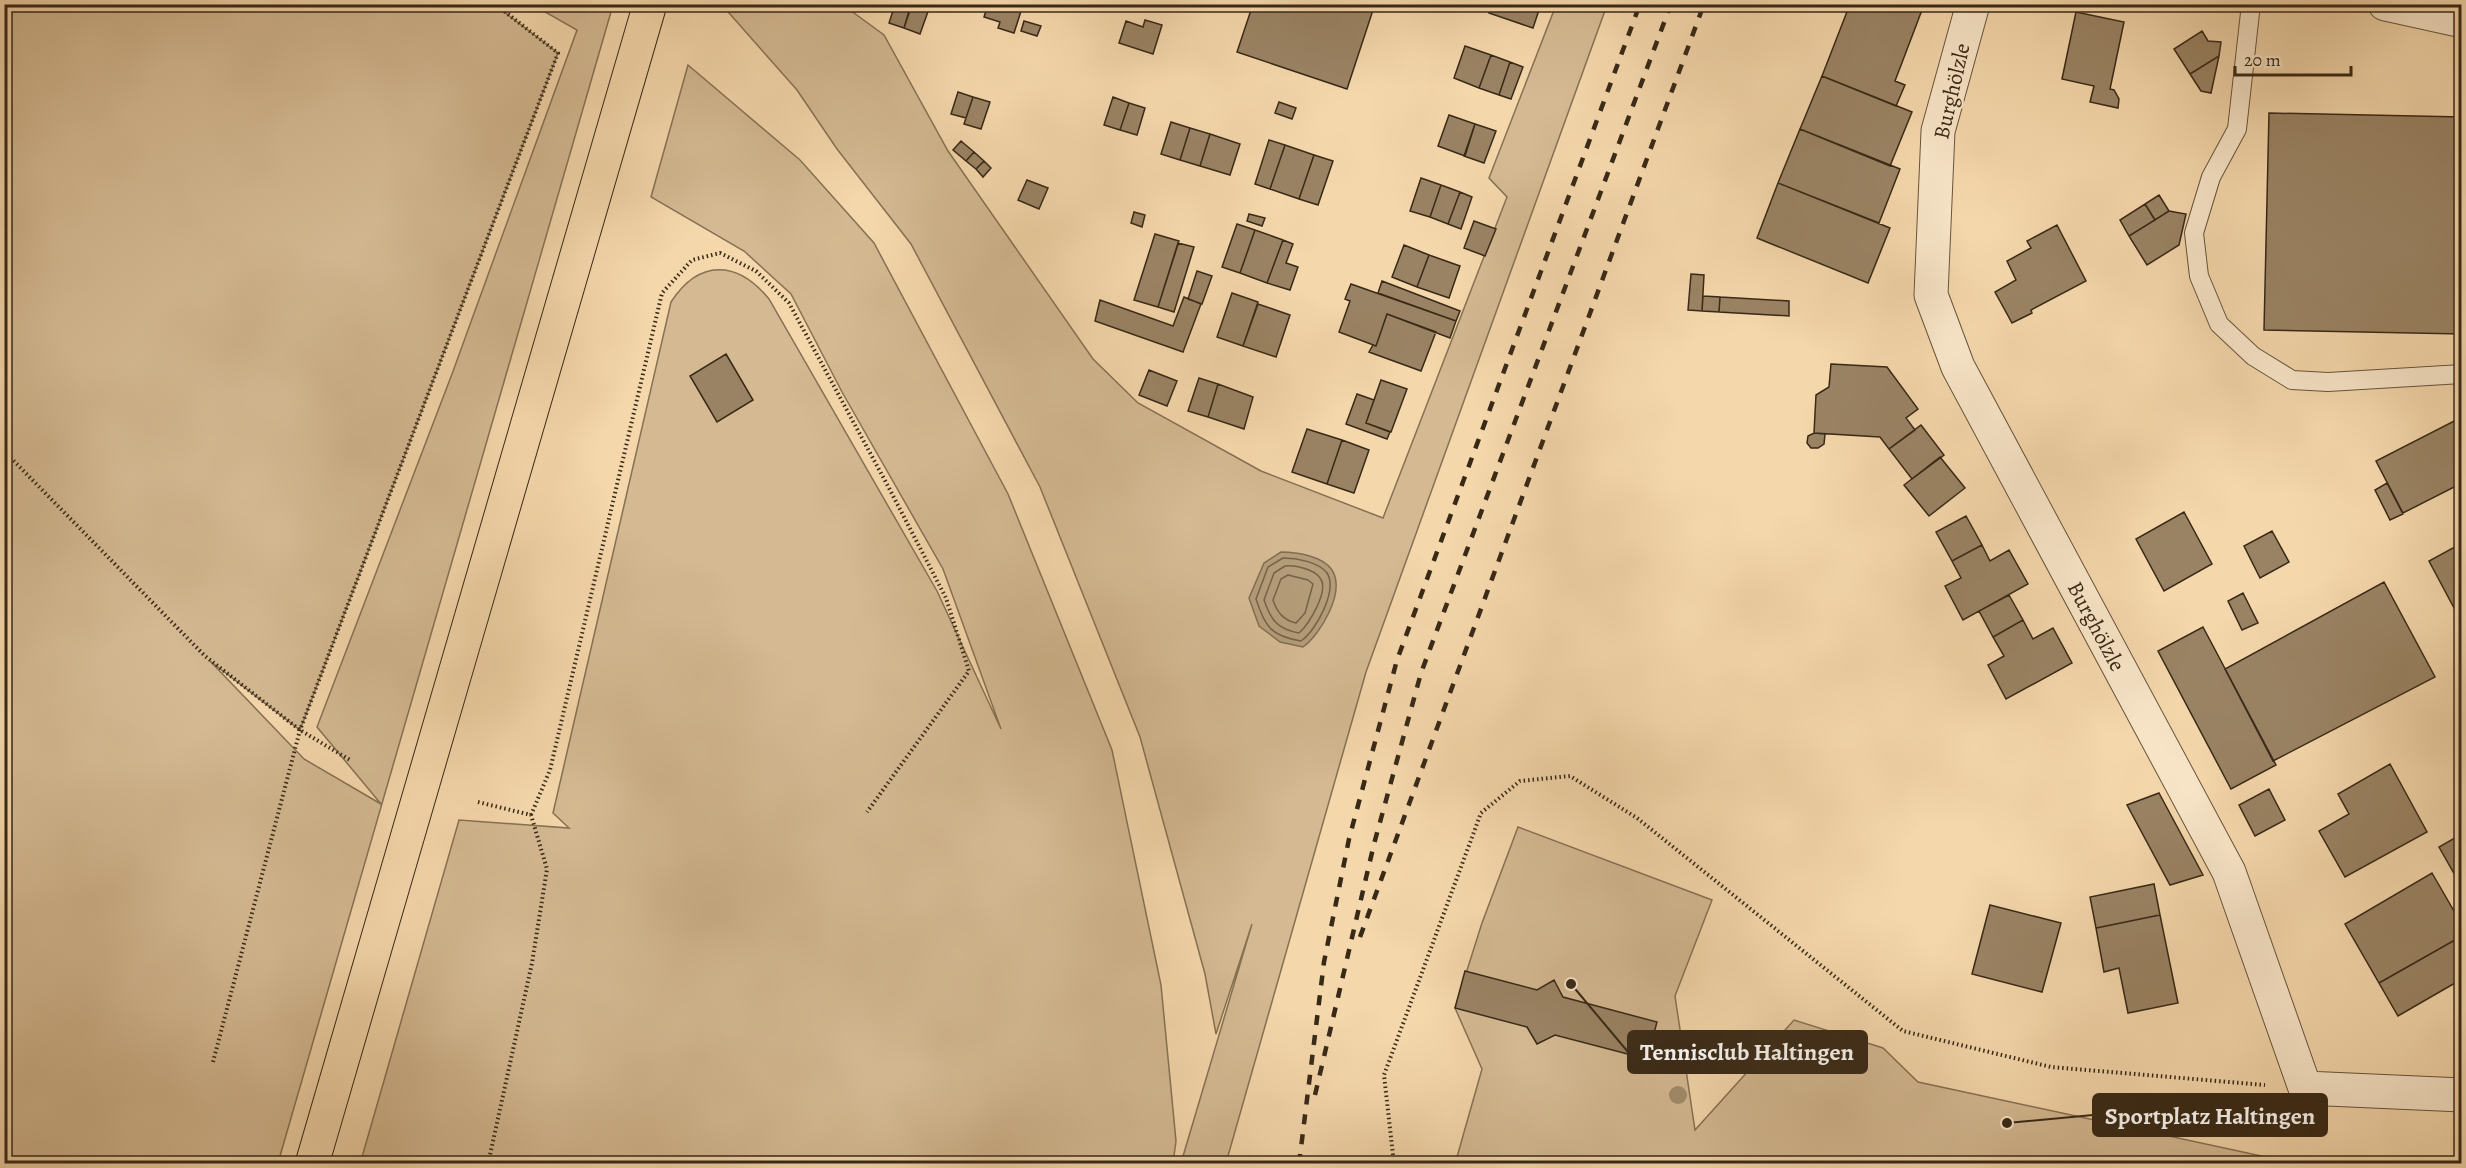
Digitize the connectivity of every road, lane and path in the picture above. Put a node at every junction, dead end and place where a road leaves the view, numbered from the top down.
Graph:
1 (495, 4) edge
2 (650, 4) edge
3 (1972, 4) edge
4 (2251, 4) edge
5 (2385, 4) edge
6 (2462, 21) edge
7 (2462, 374) edge
8 (4, 451) edge
9 (300, 730) junction
10 (350, 760) dead end
11 (478, 802) dead end
12 (867, 812) dead end
13 (531, 815) junction
14 (213, 1062) dead end
15 (2305, 1088) junction
16 (2462, 1095) edge
17 (312, 1164) edge
18 (488, 1164) edge
19 (1394, 1164) edge

1 - 9 path
2 - 17 main road
3 - 15 street, Burghölzle
4 - 7 lane
5 - 6 street
8 - 9 path
9 - 10 path
9 - 14 path
11 - 13 path
12 - 13 path
13 - 18 path
15 - 16 street
15 - 19 path

